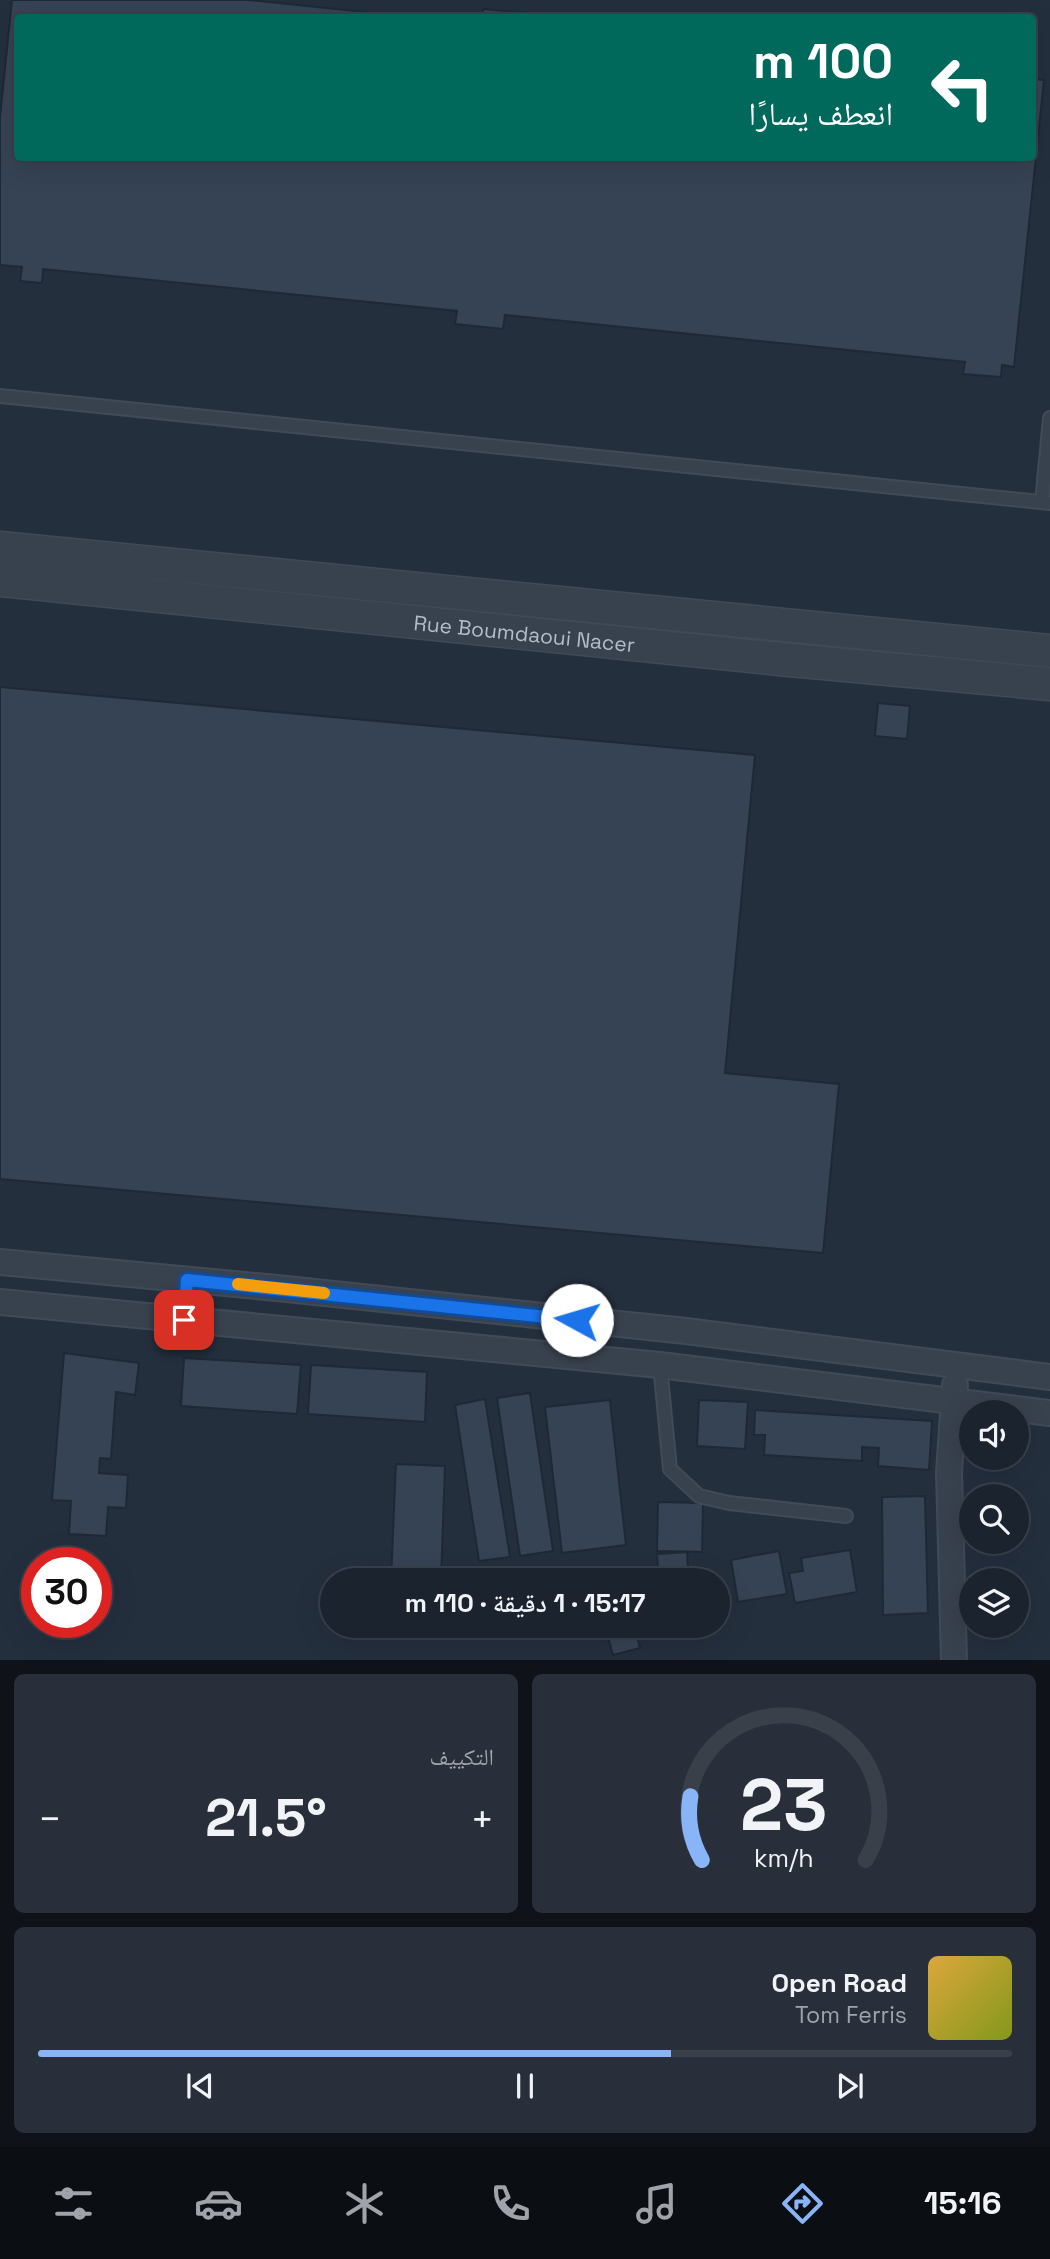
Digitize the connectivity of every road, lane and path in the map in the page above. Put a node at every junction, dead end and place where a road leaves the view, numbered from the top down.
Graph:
1 (0, 396) edge
2 (1050, 418) edge
3 (1046, 503) edge
4 (0, 548) edge
5 (0, 580) edge
6 (1050, 651) edge
7 (1050, 684) edge
8 (0, 1262) edge
9 (187, 1280) junction
10 (0, 1302) edge
11 (184, 1320) junction
12 (958, 1365) junction
13 (660, 1366) junction
14 (1050, 1377) edge
15 (953, 1401) junction
16 (1050, 1413) edge
17 (846, 1516) dead end
18 (954, 1660) edge

1 - 3 lane
2 - 3 lane
4 - 6 street, Rue Boumdaoui Nacer
5 - 7 street, Rue Boumdaoui Nacer
8 - 9 street
9 - 11 street
9 - 12 street
10 - 11 street
11 - 13 street
12 - 14 street
12 - 15 street
13 - 15 street
13 - 17 lane
15 - 16 street
15 - 18 street

